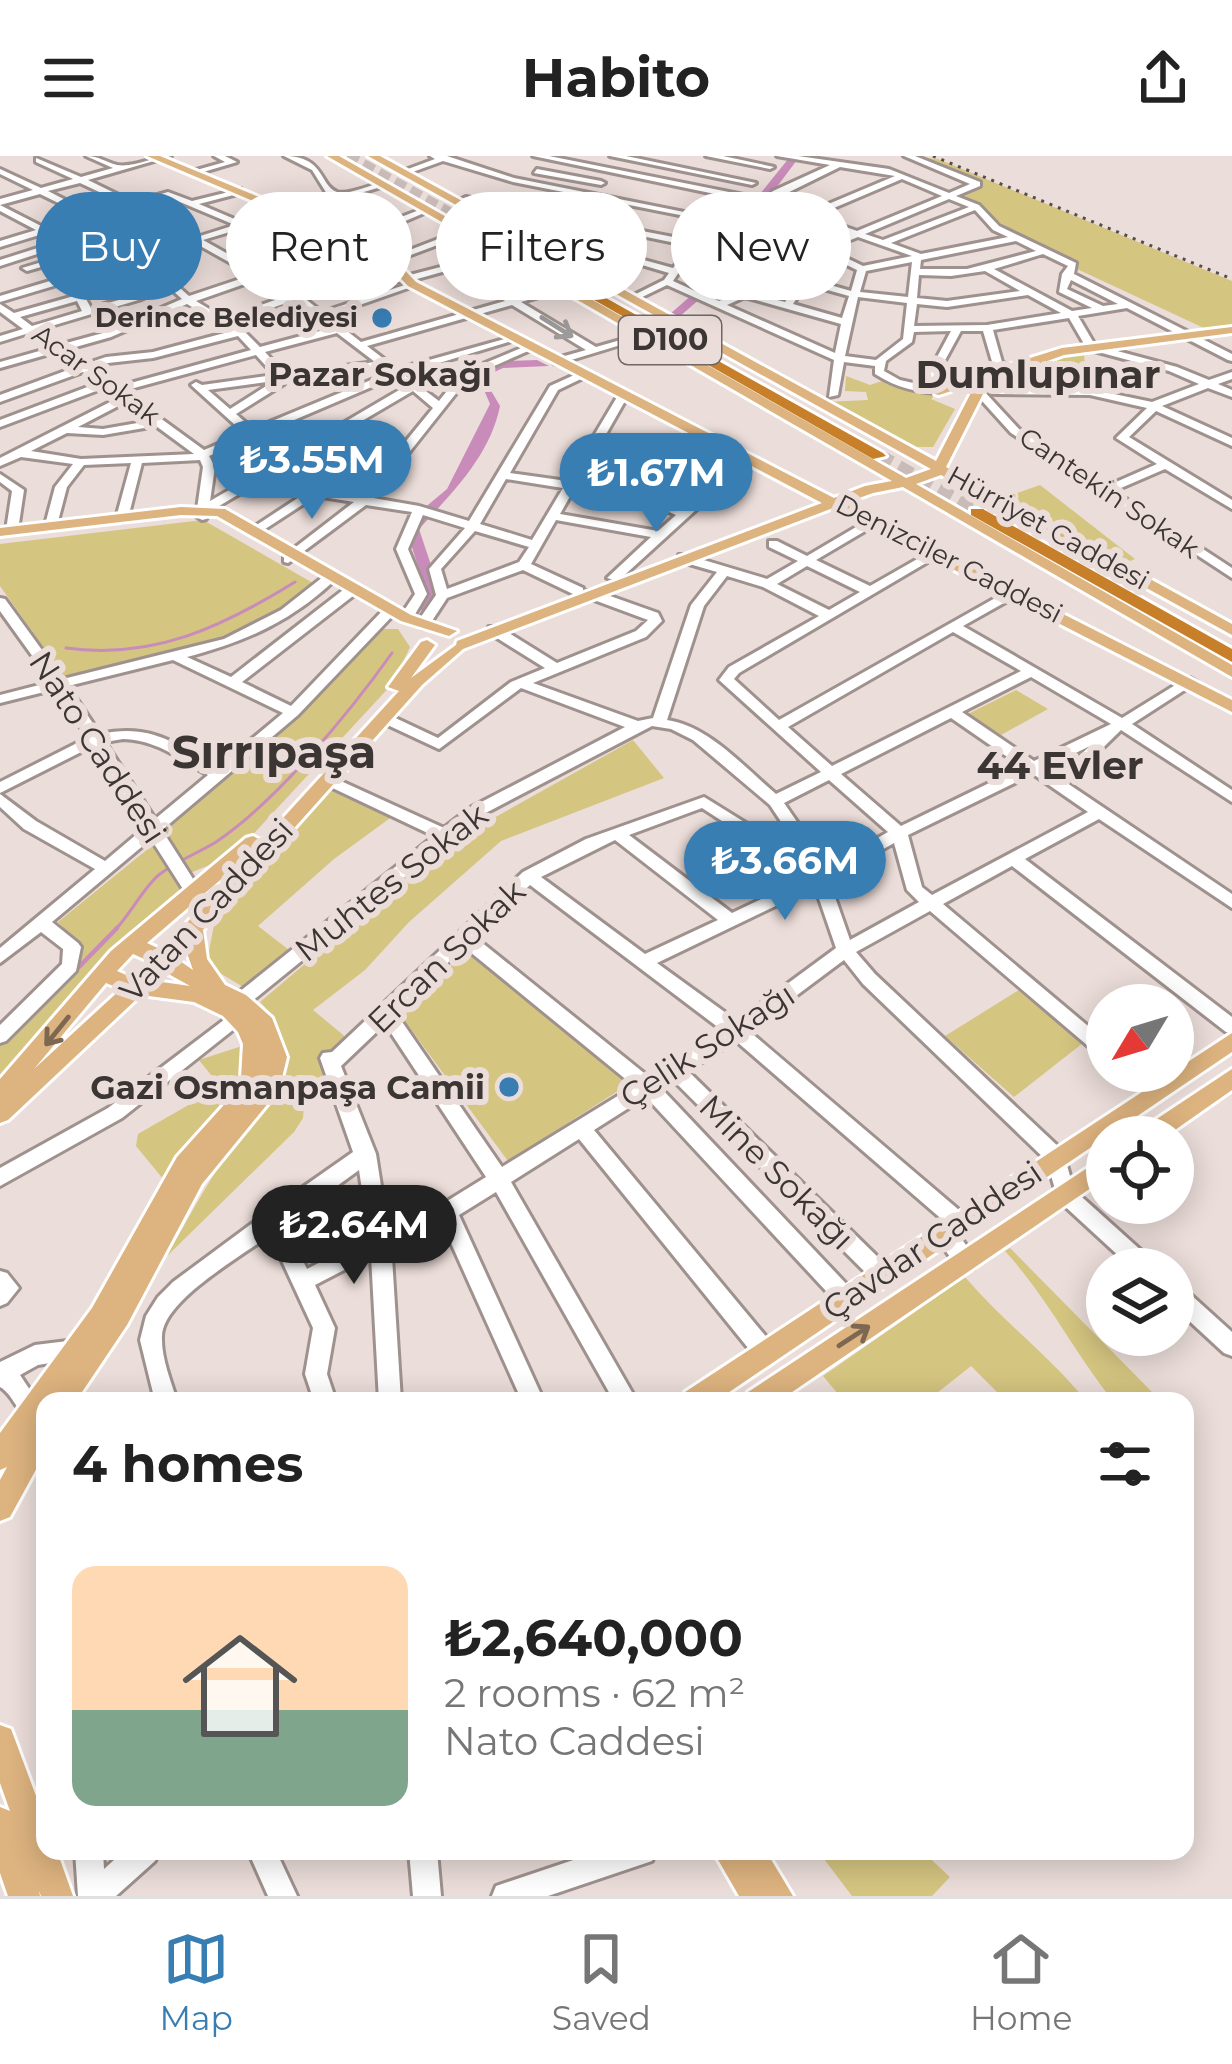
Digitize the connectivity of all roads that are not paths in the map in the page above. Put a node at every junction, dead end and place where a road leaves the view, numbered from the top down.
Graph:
1 (53, 156) edge
2 (90, 156) edge
3 (218, 156) edge
4 (537, 156) edge
5 (548, 156) edge
6 (575, 156) edge
7 (614, 156) edge
8 (655, 156) edge
9 (710, 156) edge
10 (908, 156) edge
11 (159, 157) edge
12 (334, 157) edge
13 (378, 157) edge
14 (443, 157) edge
15 (787, 157) edge
16 (293, 158) edge
17 (39, 160) junction
18 (636, 160) junction
19 (844, 160) edge
20 (560, 162) junction
21 (770, 167) junction
22 (120, 169) junction
23 (0, 171) edge
24 (537, 171) junction
25 (404, 172) junction
26 (608, 172) junction
27 (196, 173) junction
28 (902, 176) junction
29 (80, 180) junction
30 (513, 180) junction
31 (756, 180) junction
32 (382, 184) junction
33 (497, 186) dead end
34 (41, 190) junction
35 (238, 191) joint
36 (45, 192) edge
37 (106, 192) edge
38 (330, 192) edge
39 (356, 192) edge
40 (436, 192) edge
41 (574, 192) edge
42 (600, 192) edge
43 (715, 192) edge
44 (741, 192) edge
45 (778, 192) edge
46 (948, 193) junction
47 (851, 197) edge
48 (202, 200) edge
49 (436, 202) edge
50 (0, 203) edge
51 (976, 207) junction
52 (428, 210) junction
53 (436, 215) edge
54 (412, 217) edge
55 (931, 223) junction
56 (36, 226) edge
57 (851, 229) edge
58 (36, 232) edge
59 (859, 232) junction
60 (851, 236) edge
61 (1017, 238) junction
62 (886, 242) junction
63 (0, 244) edge
64 (969, 246) junction
65 (36, 250) edge
66 (1046, 250) junction
67 (916, 255) junction
68 (3, 260) edge
69 (851, 264) edge
70 (36, 265) edge
71 (647, 267) edge
72 (27, 268) junction
73 (862, 269) junction
74 (989, 270) junction
75 (1070, 270) junction
76 (917, 272) junction
77 (36, 275) edge
78 (670, 276) joint
79 (36, 278) edge
80 (412, 283) edge
81 (0, 287) edge
82 (36, 290) edge
83 (647, 290) edge
84 (1033, 291) junction
85 (853, 293) junction
86 (69, 300) edge
87 (82, 300) edge
88 (106, 300) edge
89 (133, 300) edge
90 (188, 300) joint
91 (282, 300) edge
92 (302, 300) edge
93 (360, 300) edge
94 (514, 300) edge
95 (525, 300) edge
96 (587, 300) edge
97 (605, 300) edge
98 (637, 300) edge
99 (704, 300) edge
100 (730, 300) edge
101 (766, 300) edge
102 (791, 300) edge
103 (914, 301) junction
104 (518, 302) junction
105 (0, 303) edge
106 (1129, 305) junction
107 (716, 306) junction
108 (787, 306) junction
109 (111, 307) junction
110 (1103, 310) junction
111 (88, 312) junction
112 (322, 315) junction
113 (470, 315) junction
114 (1072, 315) junction
115 (6, 318) edge
116 (226, 321) junction
117 (846, 322) junction
118 (647, 327) junction
119 (33, 328) junction
120 (339, 328) junction
121 (987, 328) junction
122 (910, 329) junction
123 (1232, 329) edge
124 (956, 331) junction
125 (240, 332) junction
126 (1182, 334) junction
127 (511, 338) junction
128 (0, 339) edge
129 (60, 346) junction
130 (361, 346) junction
131 (1090, 346) junction
132 (258, 347) junction
133 (530, 348) junction
134 (595, 351) junction
135 (838, 358) junction
136 (1232, 358) edge
137 (558, 362) junction
138 (879, 363) junction
139 (382, 364) junction
140 (0, 365) edge
141 (86, 367) junction
142 (1006, 369) junction
143 (178, 370) junction
144 (394, 374) junction
145 (583, 374) junction
146 (1232, 375) edge
147 (281, 376) junction
148 (772, 377) junction
149 (1211, 384) junction
150 (200, 388) junction
151 (411, 388) junction
152 (117, 390) junction
153 (932, 390) junction
154 (980, 392) junction
155 (624, 394) junction
156 (745, 394) joint
157 (1232, 394) edge
158 (833, 395) dead end
159 (0, 399) edge
160 (1157, 404) junction
161 (438, 406) junction
162 (229, 414) junction
163 (161, 422) junction
164 (0, 424) edge
165 (61, 429) junction
166 (702, 434) junction
167 (254, 435) junction
168 (329, 437) junction
169 (1232, 442) edge
170 (403, 450) junction
171 (587, 452) junction
172 (19, 453) junction
173 (203, 455) junction
174 (748, 457) junction
175 (916, 457) junction
176 (882, 459) junction
177 (81, 462) junction
178 (137, 462) junction
179 (0, 463) edge
180 (663, 463) junction
181 (1166, 465) junction
182 (938, 469) junction
183 (501, 475) junction
184 (0, 477) edge
185 (261, 478) junction
186 (905, 483) junction
187 (718, 484) junction
188 (569, 485) junction
189 (1105, 491) junction
190 (829, 498) junction
191 (366, 499) junction
192 (1232, 505) edge
193 (988, 507) junction
194 (425, 512) junction
195 (956, 512) junction
196 (203, 513) junction
197 (683, 514) junction
198 (552, 516) junction
199 (122, 518) junction
200 (873, 521) junction
201 (51, 526) junction
202 (472, 527) junction
203 (255, 530) junction
204 (4, 533) edge
205 (660, 535) junction
206 (536, 544) junction
207 (773, 544) dead end
208 (938, 554) junction
209 (291, 556) junction
210 (683, 558) junction
211 (808, 560) junction
212 (524, 566) junction
213 (723, 573) junction
214 (1232, 574) edge
215 (613, 578) junction
216 (330, 579) junction
217 (768, 584) junction
218 (584, 592) junction
219 (871, 592) junction
220 (1013, 592) junction
221 (347, 593) junction
222 (442, 595) junction
223 (0, 602) edge
224 (394, 614) junction
225 (830, 616) junction
226 (955, 627) junction
227 (494, 630) junction
228 (1232, 630) edge
229 (426, 637) junction
230 (455, 639) junction
231 (1232, 642) edge
232 (177, 657) junction
233 (555, 668) junction
234 (1032, 671) junction
235 (1217, 675) edge
236 (520, 682) junction
237 (60, 684) junction
238 (231, 684) junction
239 (0, 699) edge
240 (1232, 707) edge
241 (293, 712) junction
242 (952, 712) junction
243 (384, 718) junction
244 (659, 722) junction
245 (1122, 724) junction
246 (637, 726) junction
247 (778, 727) junction
248 (97, 740) junction
249 (1033, 765) junction
250 (832, 772) junction
251 (217, 774) junction
252 (327, 780) junction
253 (1058, 782) junction
254 (0, 788) edge
255 (1232, 797) edge
256 (0, 799) edge
257 (775, 801) junction
258 (1101, 811) junction
259 (152, 829) junction
260 (899, 832) junction
261 (443, 834) junction
262 (617, 834) junction
263 (1016, 861) junction
264 (107, 869) junction
265 (529, 876) junction
266 (820, 878) junction
267 (194, 893) junction
268 (928, 902) junction
269 (1232, 902) edge
270 (730, 920) junction
271 (42, 922) junction
272 (193, 927) junction
273 (464, 938) junction
274 (129, 946) junction
275 (845, 950) junction
276 (0, 957) edge
277 (163, 962) junction
278 (643, 962) junction
279 (104, 972) junction
280 (139, 984) junction
281 (194, 994) junction
282 (232, 1002) junction
283 (110, 1012) junction
284 (387, 1013) junction
285 (1232, 1027) edge
286 (737, 1031) junction
287 (1086, 1034) edge
288 (0, 1036) edge
289 (1232, 1041) edge
290 (1194, 1066) edge
291 (674, 1069) junction
292 (1232, 1078) edge
293 (646, 1085) junction
294 (1155, 1092) edge
295 (0, 1094) edge
296 (0, 1114) edge
297 (1178, 1116) edge
298 (580, 1127) junction
299 (366, 1154) junction
300 (1056, 1157) junction
301 (0, 1178) edge
302 (498, 1178) junction
303 (1086, 1180) edge
304 (1065, 1194) junction
305 (447, 1211) junction
306 (273, 1220) junction
307 (952, 1226) junction
308 (380, 1247) junction
309 (1125, 1248) edge
310 (967, 1262) junction
311 (881, 1274) junction
312 (0, 1280) edge
313 (303, 1281) junction
314 (0, 1296) edge
315 (845, 1298) junction
316 (128, 1301) junction
317 (157, 1311) junction
318 (1194, 1311) edge
319 (1232, 1346) edge
320 (76, 1349) junction
321 (765, 1352) junction
322 (0, 1374) edge
323 (52, 1392) edge
324 (68, 1392) edge
325 (164, 1392) edge
326 (322, 1392) edge
327 (389, 1392) edge
328 (529, 1392) edge
329 (621, 1392) edge
330 (707, 1392) edge
331 (771, 1392) edge
332 (36, 1414) edge
333 (36, 1419) edge
334 (36, 1422) edge
335 (0, 1457) edge
336 (0, 1507) edge
337 (0, 1740) edge
338 (0, 1823) edge
339 (36, 1839) edge
340 (44, 1860) edge
341 (90, 1860) edge
342 (135, 1860) edge
343 (266, 1860) edge
344 (424, 1860) edge
345 (616, 1860) edge
346 (735, 1860) edge
347 (753, 1860) edge
348 (24, 1896) edge
349 (57, 1896) edge
350 (93, 1896) edge
351 (283, 1896) edge
352 (427, 1896) edge
353 (506, 1896) edge
354 (758, 1896) edge
355 (777, 1896) edge

1 - 17 street
2 - 22 street
3 - 27 street
4 - 20 street
5 - 20 street
6 - 20 street
7 - 18 street
8 - 18 street
8 - 31 street
9 - 21 street
10 - 46 street
11 - 22 street
11 - 27 main road, Denizciler Caddesi
12 - 32 main road
13 - 25 main road, Hürriyet Caddesi
14 - 25 street
14 - 30 street
15 - 19 street
15 - 21 street
16 - 38 street
17 - 23 street
17 - 29 street
18 - 26 street
18 - 31 street
19 - 28 street
19 - 45 street
20 - 24 street
20 - 26 street
21 - 31 street
22 - 29 street
23 - 34 street
24 - 30 street
24 - 42 street
25 - 40 main road, Hürriyet Caddesi
26 - 43 street
27 - 35 main road, Denizciler Caddesi
28 - 46 street
28 - 47 street
29 - 34 street
29 - 37 street
30 - 33 street
30 - 41 street
31 - 44 street
32 - 39 street
32 - 52 main road
34 - 36 street
34 - 50 street
35 - 48 street
46 - 51 street
46 - 59 street
49 - 52 main road
50 - 56 street
51 - 55 street
51 - 61 street
52 - 53 main road
52 - 54 street
55 - 62 street
55 - 64 street
57 - 59 street
58 - 63 street
59 - 60 street
59 - 62 street
61 - 64 street
61 - 66 street
62 - 67 street
64 - 67 street
65 - 68 street
66 - 74 street
66 - 75 street
67 - 73 street
67 - 76 street
68 - 72 street
69 - 73 street
70 - 72 street
71 - 78 street
72 - 77 street
73 - 85 street
74 - 76 street
74 - 84 street
75 - 106 street
75 - 110 street
76 - 103 street
78 - 83 street
79 - 81 street
80 - 113 main road, Denizciler Caddesi
82 - 105 street
84 - 103 street
84 - 114 street
85 - 103 street
85 - 117 street
86 - 115 street
87 - 111 street
88 - 109 street
89 - 109 street
90 - 116 street
90 - 129 street
91 - 116 street
92 - 112 street
93 - 112 street
94 - 104 street
95 - 104 street
96 - 118 main road
97 - 118 highway, D100
98 - 148 main road, Hürriyet Caddesi
99 - 107 street
100 - 107 street
101 - 108 street
102 - 108 street
103 - 122 street
104 - 113 street
104 -> 134 street
105 - 115 street, Acar Sokak
106 - 110 street
106 - 126 street
107 - 135 street
108 - 117 street
109 - 111 street
110 - 114 street
111 - 119 street
112 - 120 street
113 - 127 main road, Denizciler Caddesi
113 - 130 street
114 - 121 street
114 - 131 street
115 - 119 street, Acar Sokak
116 - 125 street
117 - 135 street
118 - 134 street
118 - 148 highway
118 - 156 highway
118 - 176 highway, D100
119 - 128 street
119 - 129 street, Acar Sokak
120 - 130 street
120 - 132 street
121 - 124 street
121 - 142 street
122 - 124 street
122 - 138 street
123 - 126 main road
124 - 153 street
125 - 132 street
125 - 141 street
126 - 131 main road
126 - 136 street
127 - 133 main road, Denizciler Caddesi
127 - 144 street
129 - 140 street
129 - 141 street, Acar Sokak
130 - 139 street
131 - 142 main road
131 - 149 street
132 - 143 street
132 - 147 street
133 - 137 main road, Denizciler Caddesi
133 - 161 street
134 - 137 street
135 - 138 street
135 - 158 street
137 - 145 main road, Denizciler Caddesi
138 - 153 street
139 - 144 street
139 - 147 street
141 - 152 street, Acar Sokak
141 - 159 street
142 - 154 main road
143 - 150 street
143 - 152 street
144 - 151 street
144 - 167 street
145 - 155 main road, Denizciler Caddesi
145 - 183 street
146 - 149 street
147 - 150 street
147 - 162 street
148 - 175 main road, Hürriyet Caddesi
149 - 157 street
149 - 160 street
150 - 162 street
151 - 161 street
151 - 168 street
152 - 163 street, Acar Sokak
152 - 164 street
152 - 165 street
153 - 154 main road
153 - 154 main road
154 - 160 street
154 - 175 main road, Hürriyet Caddesi
154 - 182 main road, Hürriyet Caddesi
154 - 189 street, Cantekin Sokak
155 - 166 main road, Denizciler Caddesi
155 - 171 street
156 - 176 main road
160 - 169 street
160 - 181 street
161 - 170 street
162 - 167 street
163 - 165 street
163 - 173 street, Acar Sokak
165 - 172 street
166 - 174 main road, Denizciler Caddesi
166 - 180 street
167 - 173 street
167 - 185 street
168 - 170 street
168 - 185 street
170 - 191 street
171 - 180 street
171 - 188 street
172 - 177 street
172 - 179 street
173 - 178 street
173 - 196 street
174 - 187 street
174 - 190 main road, Denizciler Caddesi
175 - 176 main road, Vatan Caddesi
175 - 182 main road
176 - 186 main road
176 - 190 main road, Vatan Caddesi
177 - 178 street
177 - 201 street
178 - 199 street
180 - 187 street
180 - 197 street
181 - 189 street
181 - 192 street
182 - 186 main road, Vatan Caddesi
182 - 193 main road, Hürriyet Caddesi
183 - 188 street
183 - 202 street
184 - 204 street
185 - 196 street
186 - 190 main road, Vatan Caddesi
186 - 195 main road
187 - 197 street
188 - 198 street
189 - 214 street, Cantekin Sokak
190 - 200 main road, Denizciler Caddesi
190 - 210 main road, Vatan Caddesi
190 - 215 main road, Vatan Caddesi
191 - 194 street
191 - 203 street
191 - 209 street
193 - 195 main road
193 - 228 main road, Hürriyet Caddesi
193 - 231 highway
193 - 235 highway
194 - 202 street
194 - 224 street
195 - 235 main road
196 - 199 main road
196 - 203 main road
196 - 204 main road
196 - 209 main road
197 - 205 street
198 - 205 street
198 - 206 street
199 - 201 main road
200 - 208 main road, Denizciler Caddesi
200 - 211 street
201 - 204 main road
202 - 206 street
202 - 222 street
203 - 209 main road
205 - 215 street
206 - 212 street
207 - 211 street
208 - 219 street
208 - 220 main road, Denizciler Caddesi
209 - 216 main road
210 - 213 street
210 - 218 main road, Vatan Caddesi
211 - 217 street
211 - 219 street
212 - 218 street
212 - 222 street
213 - 217 street
213 - 244 street
215 - 218 main road, Vatan Caddesi
216 - 221 main road
216 - 224 main road
216 - 232 street
217 - 225 street
218 - 227 main road, Vatan Caddesi
218 - 230 main road, Vatan Caddesi
218 - 233 street
219 - 225 street
220 - 226 street
220 - 235 main road, Denizciler Caddesi
221 - 224 main road
221 - 238 street
222 - 229 street
223 - 237 street, Nato Caddesi
224 - 229 main road
224 - 241 street
225 - 247 street
226 - 234 street
226 - 247 street
227 - 230 main road, Vatan Caddesi
227 - 233 street
229 - 230 main road, Vatan Caddesi
229 - 267 main road, Vatan Caddesi
230 - 243 main road, Vatan Caddesi
232 - 237 street
232 - 238 street
233 - 236 street
234 - 242 street
234 - 245 street
235 - 240 main road, Denizciler Caddesi
235 - 245 street
236 - 243 street
236 - 246 street
237 - 239 street
237 - 248 street, Nato Caddesi
238 - 241 street
241 - 251 street
242 - 249 street
242 - 250 street
243 - 252 main road, Vatan Caddesi
244 - 246 street, Muhtes Sokak
244 - 257 street
245 - 249 street
245 - 253 street
245 - 255 street
246 - 261 street, Muhtes Sokak
247 - 250 street
248 - 251 street
248 - 254 street
248 - 259 street, Nato Caddesi
249 - 253 street
249 - 260 street
250 - 257 street
250 - 260 street
251 - 259 street
252 - 261 street
252 - 272 main road, Vatan Caddesi
253 - 258 street
256 - 264 street
257 - 266 street
258 - 263 street, Çelik Sokağı
258 - 269 street
259 - 264 street
259 - 267 street, Nato Caddesi
260 - 266 street
260 - 268 street
261 - 282 street, Muhtes Sokak
262 - 265 street, Ercan Sokak
262 - 266 street, Ercan Sokak
262 - 270 street
263 - 268 street, Çelik Sokağı
263 - 285 street
264 - 271 street
265 - 273 street, Ercan Sokak
265 - 278 street
266 - 270 street
266 - 275 street
267 - 274 main road, Vatan Caddesi
268 - 275 street, Çelik Sokağı
268 - 287 street
270 - 278 street
271 - 276 street
271 - 288 street
272 - 277 main road, Vatan Caddesi
272 - 282 main road
273 - 284 street, Ercan Sokak
273 - 293 street
274 - 277 main road
274 - 279 main road, Vatan Caddesi
275 - 286 street, Çelik Sokağı
275 - 300 street
277 - 280 main road, Vatan Caddesi
277 - 282 main road
278 - 286 street
279 - 280 main road
279 -> 295 main road, Vatan Caddesi
280 - 281 main road
280 - 283 main road, Vatan Caddesi
281 - 282 main road
281 - 283 main road
282 - 301 street, Muhtes Sokak
282 - 316 main road
282 - 320 main road
283 - 296 main road, Vatan Caddesi
284 - 299 street, Ercan Sokak
284 - 302 street
286 - 291 street, Çelik Sokağı
286 - 307 street
289 - 290 main road, Çavdar Caddesi
291 - 293 street, Çelik Sokağı
291 - 311 street, Mine Sokağı
292 - 297 main road
293 - 298 street, Çelik Sokağı
293 - 315 street
294 - 300 main road, Çavdar Caddesi
298 - 302 street, Çelik Sokağı
298 - 321 street
299 - 306 street
299 - 308 street
300 - 304 street
300 - 307 main road, Çavdar Caddesi
302 - 305 street, Çelik Sokağı
302 - 329 street
303 - 304 main road, Çavdar Caddesi
304 - 309 street
304 - 310 main road, Çavdar Caddesi
305 - 308 street, Çelik Sokağı
305 - 328 street
306 - 313 street
306 - 317 street
307 - 310 street
307 - 311 main road, Çavdar Caddesi
308 - 313 street, Çelik Sokağı
308 - 327 street
331 -> 310 main road, Çavdar Caddesi
311 - 315 main road, Çavdar Caddesi
312 - 314 street
313 - 326 street
315 - 321 main road, Çavdar Caddesi
316 - 317 street
316 - 324 main road
317 - 325 street
318 - 319 street
320 - 322 street
320 - 323 main road
321 - 330 main road, Çavdar Caddesi
322 - 332 street
333 - 335 main road
334 - 336 main road
337 - 339 main road
338 - 348 main road
340 - 349 main road
341 - 350 street
342 - 350 street
343 - 351 street
344 - 352 street
345 - 353 street
346 - 354 main road
347 - 355 main road

